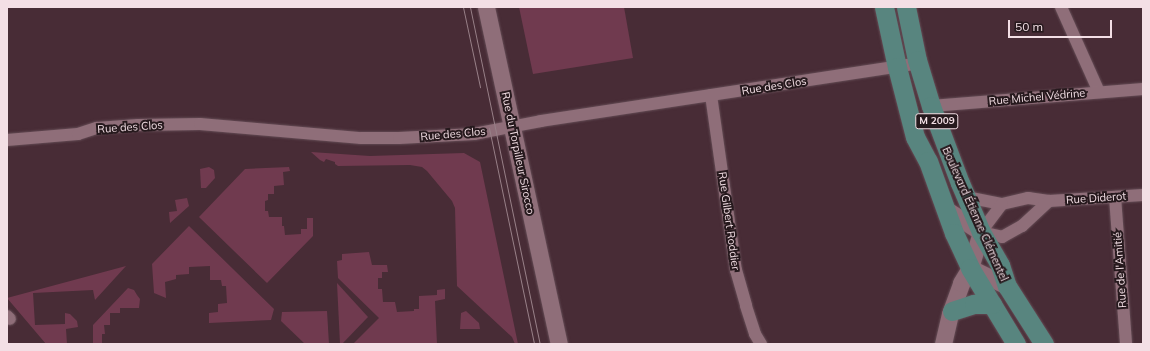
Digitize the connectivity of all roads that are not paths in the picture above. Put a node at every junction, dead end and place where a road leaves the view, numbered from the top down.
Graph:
1 (486, 7) edge
2 (497, 7) edge
3 (884, 7) edge
4 (906, 7) edge
5 (1061, 7) edge
6 (918, 63) junction
7 (897, 67) junction
8 (1143, 89) edge
9 (1099, 92) junction
10 (711, 95) junction
11 (931, 106) junction
12 (518, 126) junction
13 (7, 140) edge
14 (1143, 195) edge
15 (966, 197) junction
16 (1115, 197) junction
17 (1049, 201) junction
18 (1002, 204) junction
19 (947, 210) junction
20 (981, 232) junction
21 (970, 268) junction
22 (1007, 286) junction
23 (992, 304) junction
24 (952, 311) junction
25 (559, 344) edge
26 (761, 344) edge
27 (943, 344) edge
28 (1016, 344) edge
29 (1044, 344) edge
30 (1126, 344) edge

1 - 12 street, Rue du Torpilleur Sirocco
2 - 12 street, Rue du Torpilleur Sirocco
3 - 7 main road, Boulevard Étienne Clémentel / M 2009
4 - 6 main road, Boulevard Étienne Clémentel / M 2009
5 - 9 street
6 - 7 street, Rue des Clos
6 - 11 main road, Boulevard Étienne Clémentel / M 2009
7 - 10 street, Rue des Clos
7 - 19 main road, Boulevard Étienne Clémentel / M 2009
8 - 9 street, Rue Michel Védrine
9 - 11 street, Rue Michel Védrine
10 - 12 street, Rue des Clos
10 - 26 street, Rue Gilbert Roddier
11 - 15 main road, Boulevard Étienne Clémentel / M 2009
12 - 13 street, Rue des Clos
12 - 25 street, Rue du Torpilleur Sirocco
14 - 16 street, Rue Diderot
15 - 18 street, Rue Diderot
15 - 20 main road, Boulevard Étienne Clémentel / M 2009
16 - 17 street, Rue Diderot
16 - 30 street, Rue de l'Amitié
17 - 18 street, Rue Diderot
17 - 20 street
18 - 20 street
19 - 20 street
19 - 21 main road, Boulevard Étienne Clémentel / M 2009
20 - 21 street
20 - 22 main road, Boulevard Étienne Clémentel / M 2009
21 - 22 street
21 - 23 main road, Boulevard Étienne Clémentel / M 2009
21 - 24 street
22 - 29 main road, Boulevard Étienne Clémentel / M 2009
23 - 24 main road
23 - 28 main road, Boulevard Étienne Clémentel / M 2009
24 - 27 street

